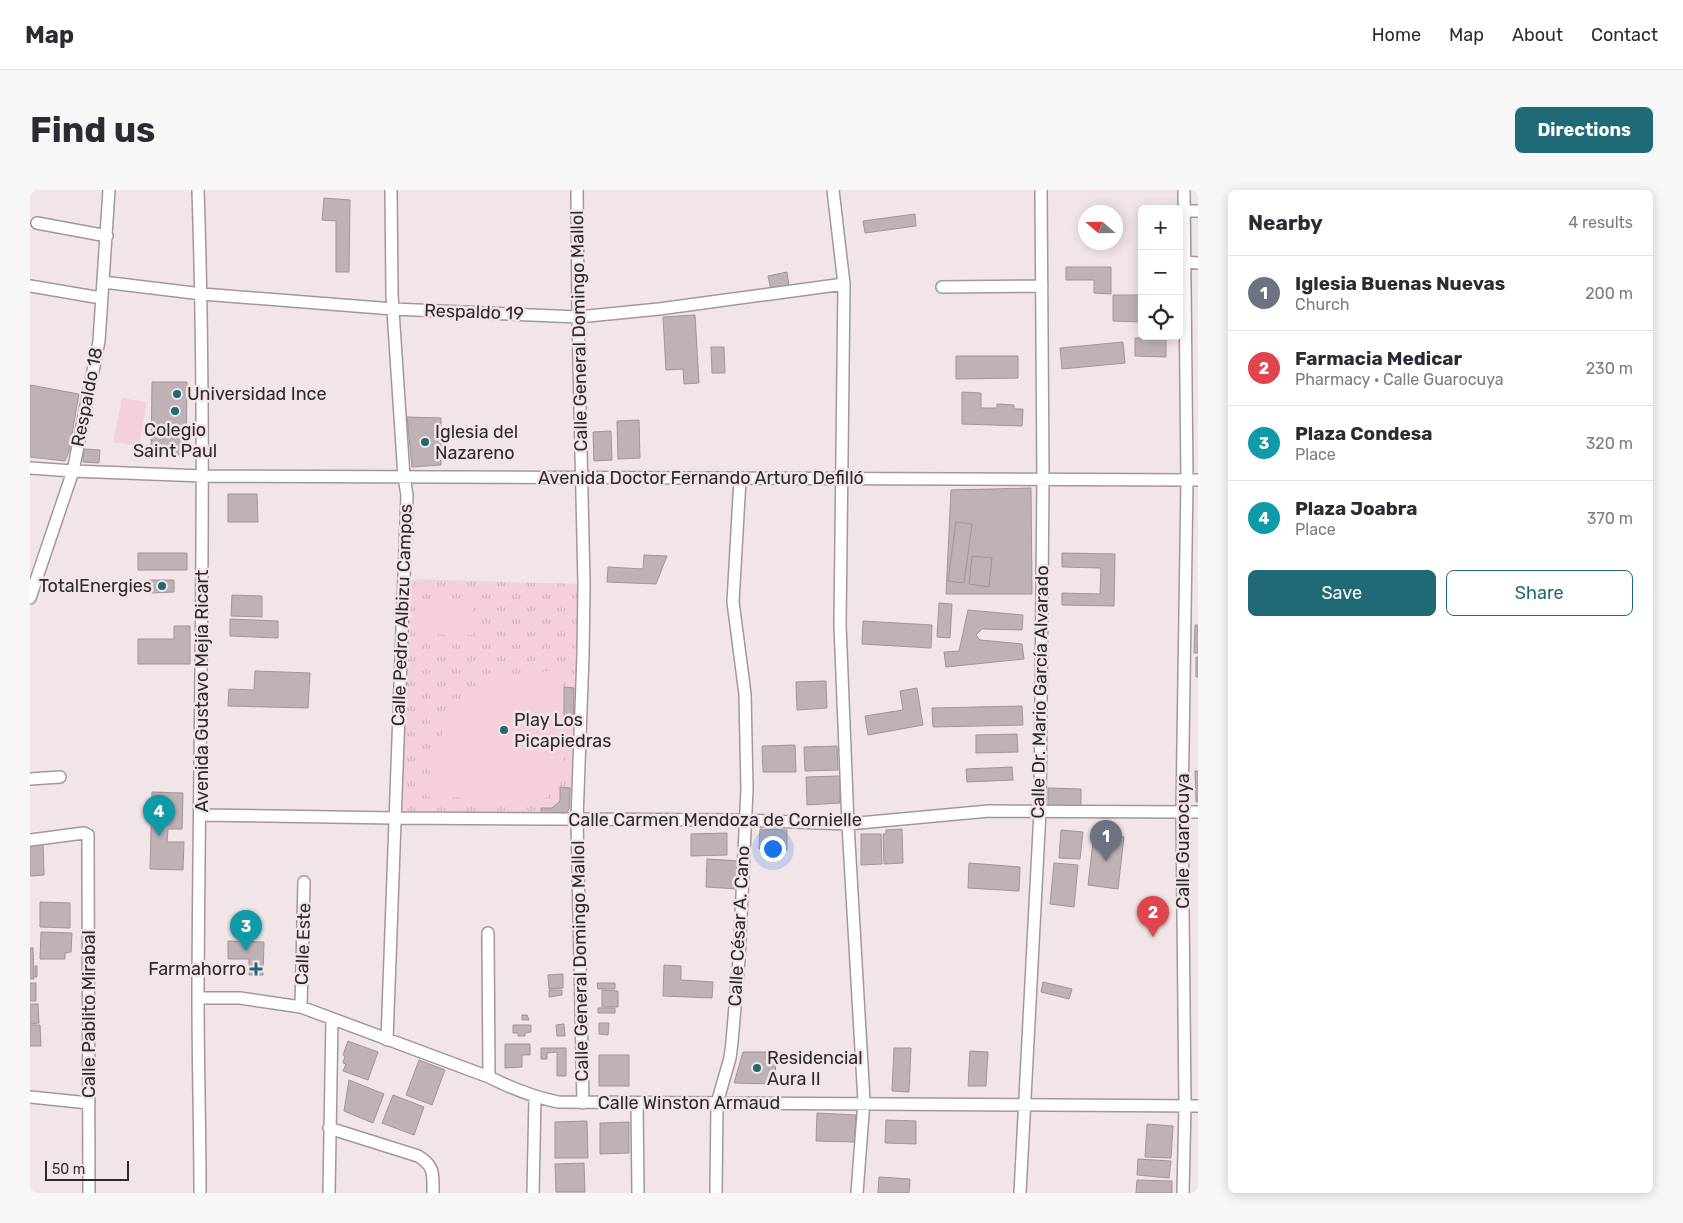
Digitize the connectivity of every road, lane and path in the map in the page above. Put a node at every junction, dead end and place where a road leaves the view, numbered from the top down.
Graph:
1 (109, 190) edge
2 (198, 190) edge
3 (391, 190) edge
4 (577, 190) edge
5 (833, 190) edge
6 (1041, 190) edge
7 (1184, 190) edge
8 (1184, 211) junction
9 (1198, 211) edge
10 (37, 223) dead end
11 (107, 236) junction
12 (1184, 262) junction
13 (1198, 262) edge
14 (104, 282) junction
15 (844, 284) junction
16 (30, 286) edge
17 (1042, 286) junction
18 (942, 287) dead end
19 (202, 294) junction
20 (101, 298) junction
21 (393, 309) junction
22 (578, 317) junction
23 (30, 468) edge
24 (73, 471) junction
25 (203, 476) junction
26 (404, 477) junction
27 (581, 477) junction
28 (843, 478) junction
29 (1043, 478) junction
30 (740, 479) junction
31 (1193, 480) edge
32 (30, 598) edge
33 (60, 777) dead end
34 (30, 779) edge
35 (1040, 811) junction
36 (1182, 812) junction
37 (1198, 812) edge
38 (201, 815) junction
39 (394, 818) junction
40 (577, 819) junction
41 (744, 820) junction
42 (848, 824) junction
43 (30, 840) edge
44 (304, 882) dead end
45 (488, 933) dead end
46 (198, 998) junction
47 (301, 1007) junction
48 (332, 1019) junction
49 (387, 1040) junction
50 (489, 1077) junction
51 (30, 1097) edge
52 (535, 1097) junction
53 (89, 1103) junction
54 (584, 1103) junction
55 (637, 1103) junction
56 (718, 1103) junction
57 (864, 1104) junction
58 (1025, 1105) junction
59 (1184, 1106) junction
60 (1198, 1106) edge
61 (329, 1128) junction
62 (89, 1193) edge
63 (200, 1193) edge
64 (329, 1193) edge
65 (433, 1193) edge
66 (533, 1193) edge
67 (638, 1193) edge
68 (716, 1193) edge
69 (857, 1193) edge
70 (1020, 1193) edge
71 (1183, 1193) edge

1 - 11 street, Respaldo 18
2 - 19 street, Avenida Gustavo Mejía Ricart
3 - 21 street, Calle Pedro Albizu Campos
4 - 22 street, Calle General Domingo Mallol
5 - 15 street
6 - 17 street, Calle Dr. Mario García Alvarado
7 - 8 street, Calle Guarocuya
8 - 9 street
8 - 12 street, Calle Guarocuya
10 - 11 street
11 - 14 street, Respaldo 18
12 - 13 street
12 - 31 street, Calle Guarocuya
14 - 19 street, Respaldo 19
14 - 20 street, Respaldo 18
15 - 22 street, Respaldo 19
15 - 28 street
16 - 20 street
17 - 18 street
17 - 29 street, Calle Dr. Mario García Alvarado
19 - 21 street, Respaldo 19
19 - 25 street, Avenida Gustavo Mejía Ricart
20 - 24 street, Respaldo 18
21 - 22 street, Respaldo 19
21 - 26 street, Calle Pedro Albizu Campos
22 - 27 street, Calle General Domingo Mallol
23 - 24 street, Avenida Doctor Fernando Arturo Defilló
24 - 25 street, Avenida Doctor Fernando Arturo Defilló
24 - 32 street, Respaldo 18
25 - 26 street, Avenida Doctor Fernando Arturo Defilló
25 - 38 street, Avenida Gustavo Mejía Ricart
26 - 27 street, Avenida Doctor Fernando Arturo Defilló
26 - 39 street, Calle Pedro Albizu Campos
27 - 30 street, Avenida Doctor Fernando Arturo Defilló
27 - 40 street, Calle General Domingo Mallol
28 - 29 street, Avenida Doctor Fernando Arturo Defilló
28 - 30 street, Avenida Doctor Fernando Arturo Defilló
28 - 42 street
29 - 31 street, Avenida Doctor Fernando Arturo Defilló
29 - 35 street, Calle Dr. Mario García Alvarado
30 - 41 street, Calle César A. Cano
31 - 36 street, Calle Guarocuya
33 - 34 street
35 - 36 street, Calle Carmen Mendoza de Cornielle
35 - 42 street, Calle Carmen Mendoza de Cornielle
35 - 58 street, Calle Dr. Mario García Alvarado
36 - 37 street, Calle Carmen Mendoza de Cornielle
36 - 59 street, Calle Guarocuya
38 - 39 street, Calle Carmen Mendoza de Cornielle
38 - 46 street, Avenida Gustavo Mejía Ricart
39 - 40 street, Calle Carmen Mendoza de Cornielle
39 - 49 street, Calle Pedro Albizu Campos
40 - 41 street, Calle Carmen Mendoza de Cornielle
40 - 54 street, Calle General Domingo Mallol
41 - 42 street, Calle Carmen Mendoza de Cornielle
41 - 56 street, Calle César A. Cano
42 - 57 street
43 - 53 street, Calle Pablito Mirabal
44 - 47 street, Calle Este
45 - 50 street
46 - 47 street, Calle Winston Armaud
46 - 63 street, Avenida Gustavo Mejía Ricart
47 - 48 street, Calle Winston Armaud
48 - 49 street, Calle Winston Armaud
48 - 61 street
49 - 50 street, Calle Winston Armaud
50 - 52 street, Calle Winston Armaud
51 - 53 street
52 - 54 street, Calle Winston Armaud
52 - 66 street
53 - 62 street, Calle Pablito Mirabal
54 - 55 street, Calle Winston Armaud
55 - 56 street, Calle Winston Armaud
55 - 67 street
56 - 57 street, Calle Winston Armaud
56 - 68 street, Calle César A. Cano
57 - 58 street, Calle Winston Armaud
57 - 69 street
58 - 59 street, Calle Winston Armaud
58 - 70 street, Calle Dr. Mario García Alvarado
59 - 60 street, Calle Winston Armaud
59 - 71 street, Calle Guarocuya
61 - 64 street
61 - 65 street

